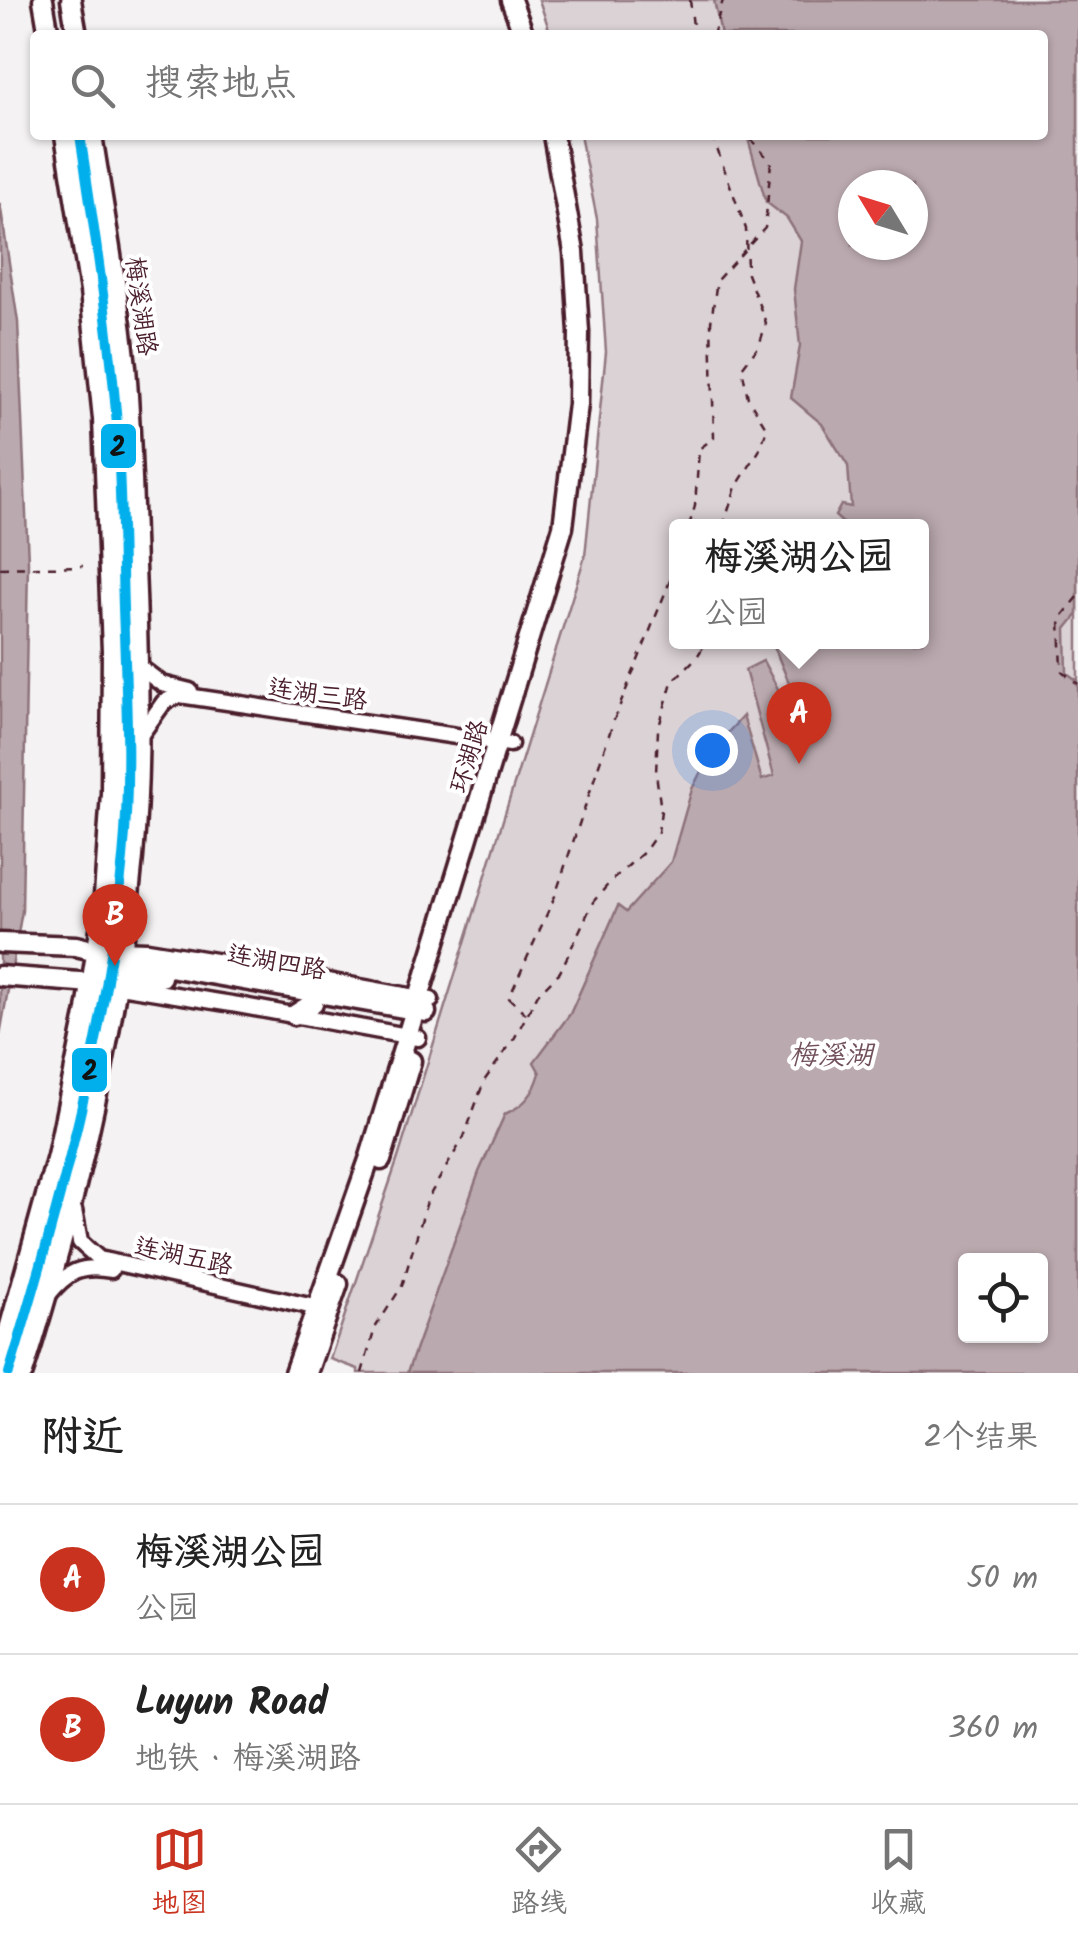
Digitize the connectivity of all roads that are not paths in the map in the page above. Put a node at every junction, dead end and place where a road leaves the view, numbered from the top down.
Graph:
1 (43, 0) edge
2 (71, 0) edge
3 (512, 0) edge
4 (524, 0) edge
5 (48, 30) edge
6 (76, 30) edge
7 (522, 30) edge
8 (534, 30) edge
9 (66, 140) edge
10 (93, 140) edge
11 (555, 140) edge
12 (565, 140) edge
13 (138, 665) junction
14 (138, 737) junction
15 (506, 740) junction
16 (0, 943) edge
17 (98, 950) junction
18 (120, 952) junction
19 (210, 960) junction
20 (0, 976) edge
21 (230, 978) junction
22 (116, 982) junction
23 (92, 983) junction
24 (313, 1004) junction
25 (294, 1015) junction
26 (419, 1017) junction
27 (73, 1198) junction
28 (44, 1299) junction
29 (322, 1313) junction
30 (0, 1362) edge
31 (22, 1373) edge
32 (294, 1373) edge
33 (306, 1373) edge

1 - 5 main road
2 - 6 main road
3 - 7 main road
4 - 8 main road
9 - 17 main road, 梅溪湖路
10 - 13 main road, 梅溪湖路
11 - 15 main road, 环湖路
12 - 15 main road, 环湖路
13 - 14 main road, 梅溪湖路
13 - 15 street, 连湖三路
14 - 15 street, 连湖三路
14 - 18 main road, 梅溪湖路
15 - 26 main road, 环湖路
16 - 17 main road, 连湖四路
17 - 18 main road, 连湖四路
17 - 23 main road, 梅溪湖路
18 - 19 street
18 - 21 main road, 连湖四路
18 - 22 main road, 梅溪湖路
19 - 21 main road
19 - 26 street
20 - 23 main road, 连湖四路
21 - 26 main road, 连湖四路
22 - 23 main road, 连湖四路
22 - 24 main road, 连湖四路
22 - 25 street
22 - 27 main road, 梅溪湖路
23 - 30 main road, 梅溪湖路
24 - 25 main road
24 - 26 main road, 连湖四路
25 - 26 street
26 - 29 main road, 环湖路
27 - 28 main road, 梅溪湖路
27 - 29 street, 连湖五路
28 - 29 street, 连湖五路
28 - 31 main road, 梅溪湖路
29 - 32 main road, 环湖路
29 - 33 main road, 环湖路

